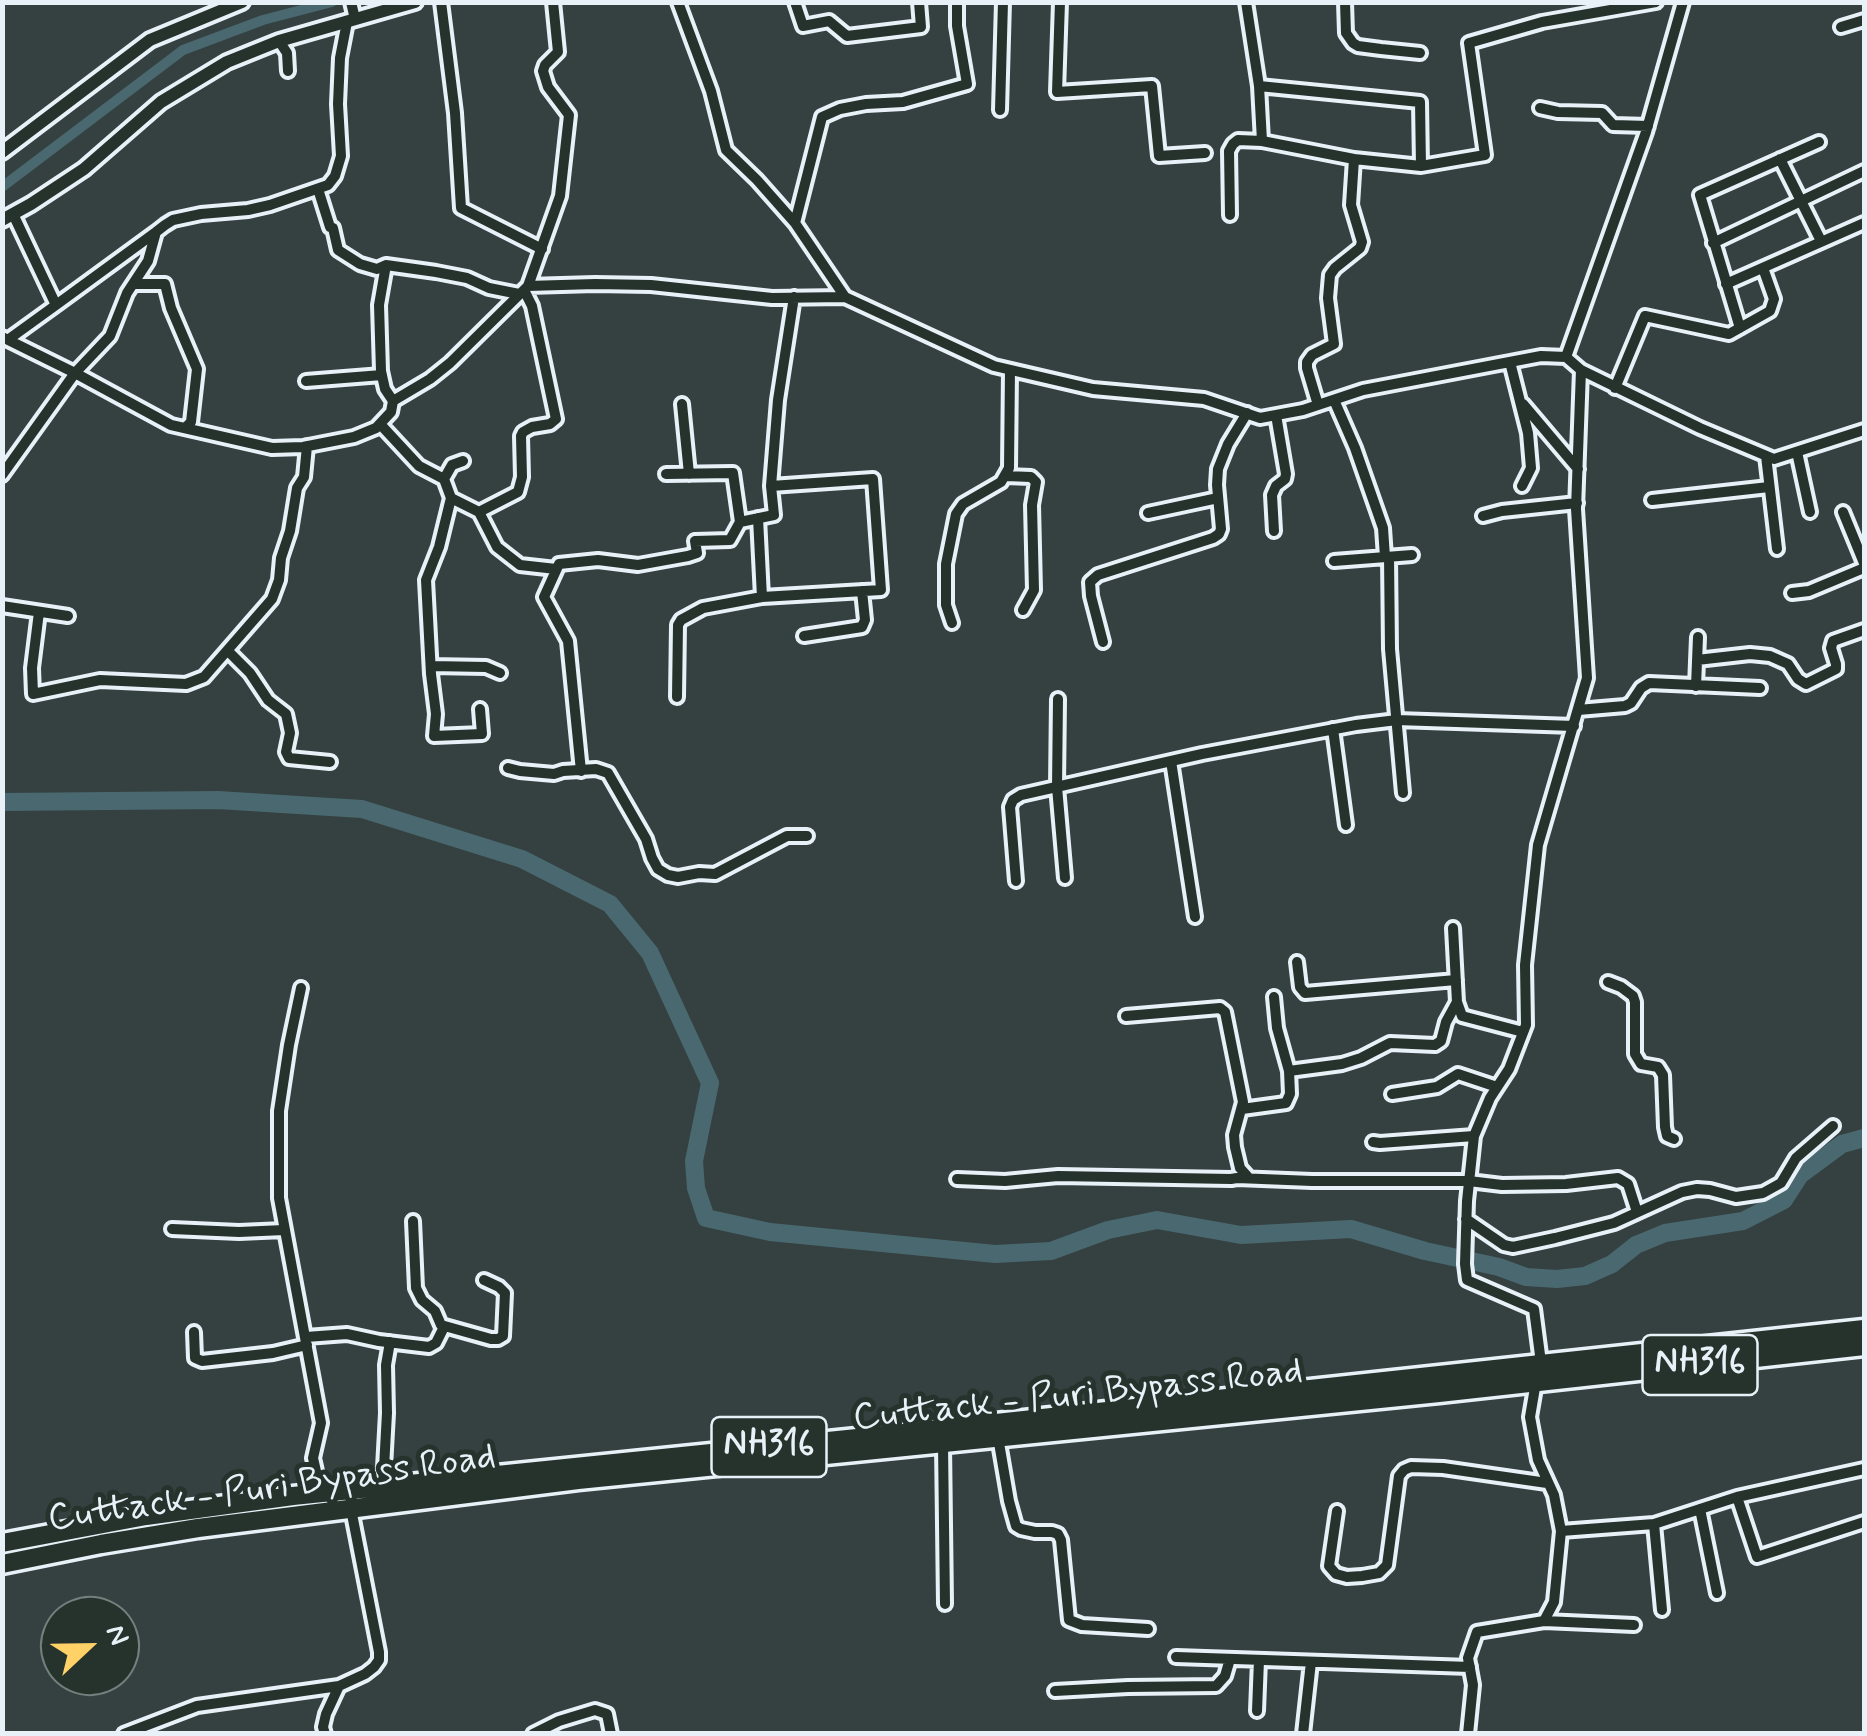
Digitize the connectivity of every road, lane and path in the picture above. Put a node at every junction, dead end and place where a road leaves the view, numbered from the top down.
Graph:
1 (242, 2) edge
2 (350, 2) edge
3 (415, 2) edge
4 (441, 2) edge
5 (553, 2) edge
6 (678, 2) edge
7 (794, 2) edge
8 (919, 2) edge
9 (956, 2) edge
10 (1002, 2) edge
11 (1060, 2) edge
12 (1246, 2) edge
13 (1345, 2) edge
14 (1656, 2) edge
15 (1683, 2) edge
16 (351, 20) junction
17 (1864, 20) edge
18 (1842, 27) dead end
19 (279, 41) junction
20 (1420, 53) dead end
21 (288, 71) dead end
22 (1259, 86) junction
23 (1540, 108) dead end
24 (1000, 110) dead end
25 (1648, 126) junction
26 (1262, 141) junction
27 (1819, 142) dead end
28 (2, 152) edge
29 (1206, 153) dead end
30 (1354, 159) junction
31 (1780, 159) junction
32 (1421, 166) junction
33 (1864, 171) edge
34 (318, 188) junction
35 (1800, 202) junction
36 (1230, 215) dead end
37 (8, 217) edge
38 (1864, 222) edge
39 (795, 223) junction
40 (156, 232) junction
41 (1821, 241) junction
42 (1713, 243) junction
43 (542, 249) junction
44 (386, 266) junction
45 (1763, 268) junction
46 (134, 284) junction
47 (1726, 284) junction
48 (524, 290) junction
49 (794, 297) junction
50 (845, 297) junction
51 (56, 305) junction
52 (1740, 328) junction
53 (6, 338) edge
54 (1566, 357) junction
55 (1510, 362) junction
56 (1010, 370) junction
57 (1581, 370) junction
58 (75, 373) junction
59 (382, 375) junction
60 (306, 382) dead end
61 (1615, 388) junction
62 (1519, 399) junction
63 (1334, 400) junction
64 (393, 401) junction
65 (682, 404) dead end
66 (1318, 405) junction
67 (1246, 413) junction
68 (1276, 415) junction
69 (380, 424) junction
70 (185, 428) junction
71 (1864, 430) edge
72 (307, 446) junction
73 (1797, 452) junction
74 (1766, 456) junction
75 (464, 461) dead end
76 (1578, 469) junction
77 (666, 474) dead end
78 (689, 474) junction
79 (2, 476) edge
80 (1006, 476) junction
81 (444, 480) junction
82 (771, 486) junction
83 (1522, 486) dead end
84 (1770, 487) junction
85 (451, 498) junction
86 (1218, 498) junction
87 (1652, 500) dead end
88 (1576, 503) junction
89 (479, 512) junction
90 (1810, 512) dead end
91 (1843, 512) dead end
92 (1148, 513) dead end
93 (1483, 516) dead end
94 (758, 518) junction
95 (740, 522) junction
96 (1274, 530) dead end
97 (1776, 549) dead end
98 (1412, 555) dead end
99 (1387, 557) junction
100 (1334, 561) dead end
101 (1864, 566) edge
102 (556, 569) junction
103 (862, 591) junction
104 (1792, 593) dead end
105 (762, 597) junction
106 (2, 606) edge
107 (1023, 610) dead end
108 (39, 612) junction
109 (68, 616) dead end
110 (952, 624) dead end
111 (1864, 630) edge
112 (804, 636) dead end
113 (1698, 637) dead end
114 (1103, 642) dead end
115 (228, 650) junction
116 (1697, 660) junction
117 (431, 666) junction
118 (500, 673) dead end
119 (1696, 686) junction
120 (1760, 688) dead end
121 (677, 697) dead end
122 (1058, 699) dead end
123 (480, 709) dead end
124 (1578, 710) junction
125 (1398, 720) junction
126 (1574, 726) junction
127 (1333, 730) junction
128 (1170, 761) junction
129 (330, 762) dead end
130 (508, 768) dead end
131 (581, 770) junction
132 (1057, 787) junction
133 (1404, 792) dead end
134 (1346, 826) dead end
135 (807, 836) dead end
136 (1066, 878) dead end
137 (1016, 881) dead end
138 (1196, 917) dead end
139 (1453, 928) dead end
140 (1297, 962) dead end
141 (1456, 980) junction
142 (1608, 982) dead end
143 (301, 988) dead end
144 (1274, 997) dead end
145 (1456, 1002) junction
146 (1126, 1016) dead end
147 (1523, 1032) junction
148 (1288, 1071) junction
149 (1497, 1088) junction
150 (1392, 1094) dead end
151 (1242, 1109) junction
152 (1833, 1126) dead end
153 (1474, 1136) junction
154 (1674, 1138) dead end
155 (1372, 1142) dead end
156 (1249, 1178) junction
157 (957, 1179) dead end
158 (1469, 1181) junction
159 (1637, 1212) junction
160 (414, 1222) dead end
161 (1466, 1224) junction
162 (172, 1229) dead end
163 (284, 1230) junction
164 (484, 1280) dead end
165 (444, 1327) junction
166 (1864, 1329) edge
167 (194, 1332) dead end
168 (307, 1341) junction
169 (390, 1342) junction
170 (1864, 1346) edge
171 (1537, 1373) junction
172 (998, 1438) junction
173 (942, 1444) junction
174 (1864, 1469) edge
175 (1548, 1483) junction
176 (384, 1486) junction
177 (321, 1493) junction
178 (1737, 1498) junction
179 (352, 1509) junction
180 (1700, 1509) junction
181 (1336, 1512) dead end
182 (1864, 1522) edge
183 (1654, 1524) junction
184 (1561, 1532) junction
185 (2, 1543) edge
186 (2, 1564) edge
187 (1717, 1593) dead end
188 (946, 1604) dead end
189 (1662, 1610) dead end
190 (1544, 1621) junction
191 (1634, 1624) dead end
192 (1148, 1629) dead end
193 (1176, 1657) dead end
194 (1230, 1659) junction
195 (1259, 1660) junction
196 (1311, 1662) junction
197 (1470, 1667) junction
198 (338, 1686) junction
199 (1055, 1691) dead end
200 (1256, 1712) dead end
201 (124, 1734) edge
202 (325, 1734) edge
203 (532, 1734) edge
204 (610, 1734) edge
205 (1303, 1734) edge
206 (1468, 1734) edge

1 - 28 street
2 - 16 street
3 - 16 street
4 - 43 street
5 - 43 street
6 - 39 street
7 - 8 street
9 - 39 street
10 - 24 street
11 - 29 street
12 - 22 street
13 - 20 street
14 - 32 street
15 - 25 street
16 - 19 street
16 - 34 street
17 - 18 street
19 - 21 street
19 - 37 street
22 - 26 street
22 - 32 street
23 - 25 street
25 - 54 street
26 - 30 street
26 - 36 street
27 - 31 street
30 - 32 street
30 - 66 street
31 - 35 street
31 - 42 street
33 - 35 street
34 - 40 street
34 - 44 street
35 - 41 street
35 - 42 street
37 - 51 street
38 - 41 street
39 - 50 street
40 - 46 street
40 - 51 street
41 - 45 street
42 - 47 street
43 - 48 street
44 - 48 street
44 - 59 street
45 - 47 street
45 - 52 street
46 - 58 street
46 - 70 street
47 - 52 street
48 - 49 street
48 - 64 street
48 - 89 street
49 - 50 street
49 - 82 street
50 - 56 street
51 - 53 street
52 - 61 street
53 - 58 street
54 - 55 street
54 - 57 street
55 - 62 street
55 - 63 street
56 - 67 street
56 - 80 street
57 - 61 street
57 - 76 street
58 - 70 street
58 - 79 street
59 - 60 street
59 - 64 street
61 - 74 street
62 - 76 street
62 - 83 street
63 - 66 street
63 - 99 street
64 - 69 street
65 - 78 street
66 - 68 street
67 - 68 street
67 - 86 street
68 - 96 street
69 - 72 street
69 - 81 street
70 - 72 street
71 - 73 street
72 - 115 street
73 - 74 street
73 - 90 street
74 - 84 street
75 - 81 street
76 - 88 street
77 - 78 street
78 - 95 street
80 - 107 street
80 - 110 street
81 - 85 street
82 - 94 street
82 - 103 street
84 - 87 street
84 - 97 street
85 - 89 street
85 - 117 street
86 - 92 street
86 - 114 street
88 - 93 street
88 - 124 street
89 - 102 street
91 - 101 street
94 - 95 street
94 - 105 street
95 - 102 street
98 - 99 street
99 - 100 street
99 - 125 street
101 - 104 street
102 - 131 street
103 - 105 street
103 - 112 street
105 - 121 street
106 - 108 street
108 - 109 street
108 - 115 street
111 - 116 street
113 - 116 street
115 - 129 street
116 - 119 street
117 - 118 street
117 - 123 street
119 - 120 street
119 - 124 street
122 - 132 street
124 - 126 street
125 - 126 street
125 - 127 street
125 - 133 street
126 - 147 street
127 - 128 street
127 - 134 street
128 - 132 street
128 - 138 street
130 - 131 street
131 - 135 street
132 - 136 street
132 - 137 street
139 - 141 street
140 - 141 street
141 - 145 street
142 - 154 street
143 - 163 street
144 - 148 street
145 - 147 street
145 - 148 street
146 - 151 street
147 - 149 street
148 - 151 street
149 - 150 street
149 - 153 street
151 - 156 street
152 - 159 street
153 - 155 street
153 - 158 street
156 - 157 street
156 - 158 street
158 - 159 street
158 - 161 street
159 - 161 street
160 - 165 street
161 - 171 street
162 - 163 street
163 - 168 street
164 - 165 street
165 - 169 street
166 - 171 highway, Cuttack - Puri Bypass Road / NH316
167 - 168 street
168 - 169 street
168 - 177 street
169 - 176 street
170 - 171 highway, Cuttack - Puri Bypass Road / NH316
171 - 172 highway, Cuttack - Puri Bypass Road / NH316
171 - 175 street
171 - 176 highway, Cuttack - Puri Bypass Road / NH316
172 - 173 highway, Cuttack - Puri Bypass Road / NH316
172 - 192 street
173 - 179 highway, Cuttack - Puri Bypass Road / NH316
173 - 188 street
174 - 178 street
175 - 181 street
175 - 184 street
176 - 177 highway, Cuttack - Puri Bypass Road / NH316
177 - 185 highway, Cuttack - Puri Bypass Road / NH316
178 - 180 street
178 - 182 street
179 - 186 highway, Cuttack - Puri Bypass Road / NH316
179 - 198 street
180 - 183 street
180 - 187 street
183 - 184 street
183 - 189 street
184 - 190 street
190 - 191 street
190 - 197 street
193 - 194 street
194 - 195 street
194 - 199 street
195 - 196 street
195 - 200 street
196 - 197 street
196 - 205 street
197 - 206 street
198 - 201 street
198 - 202 street
203 - 204 street

